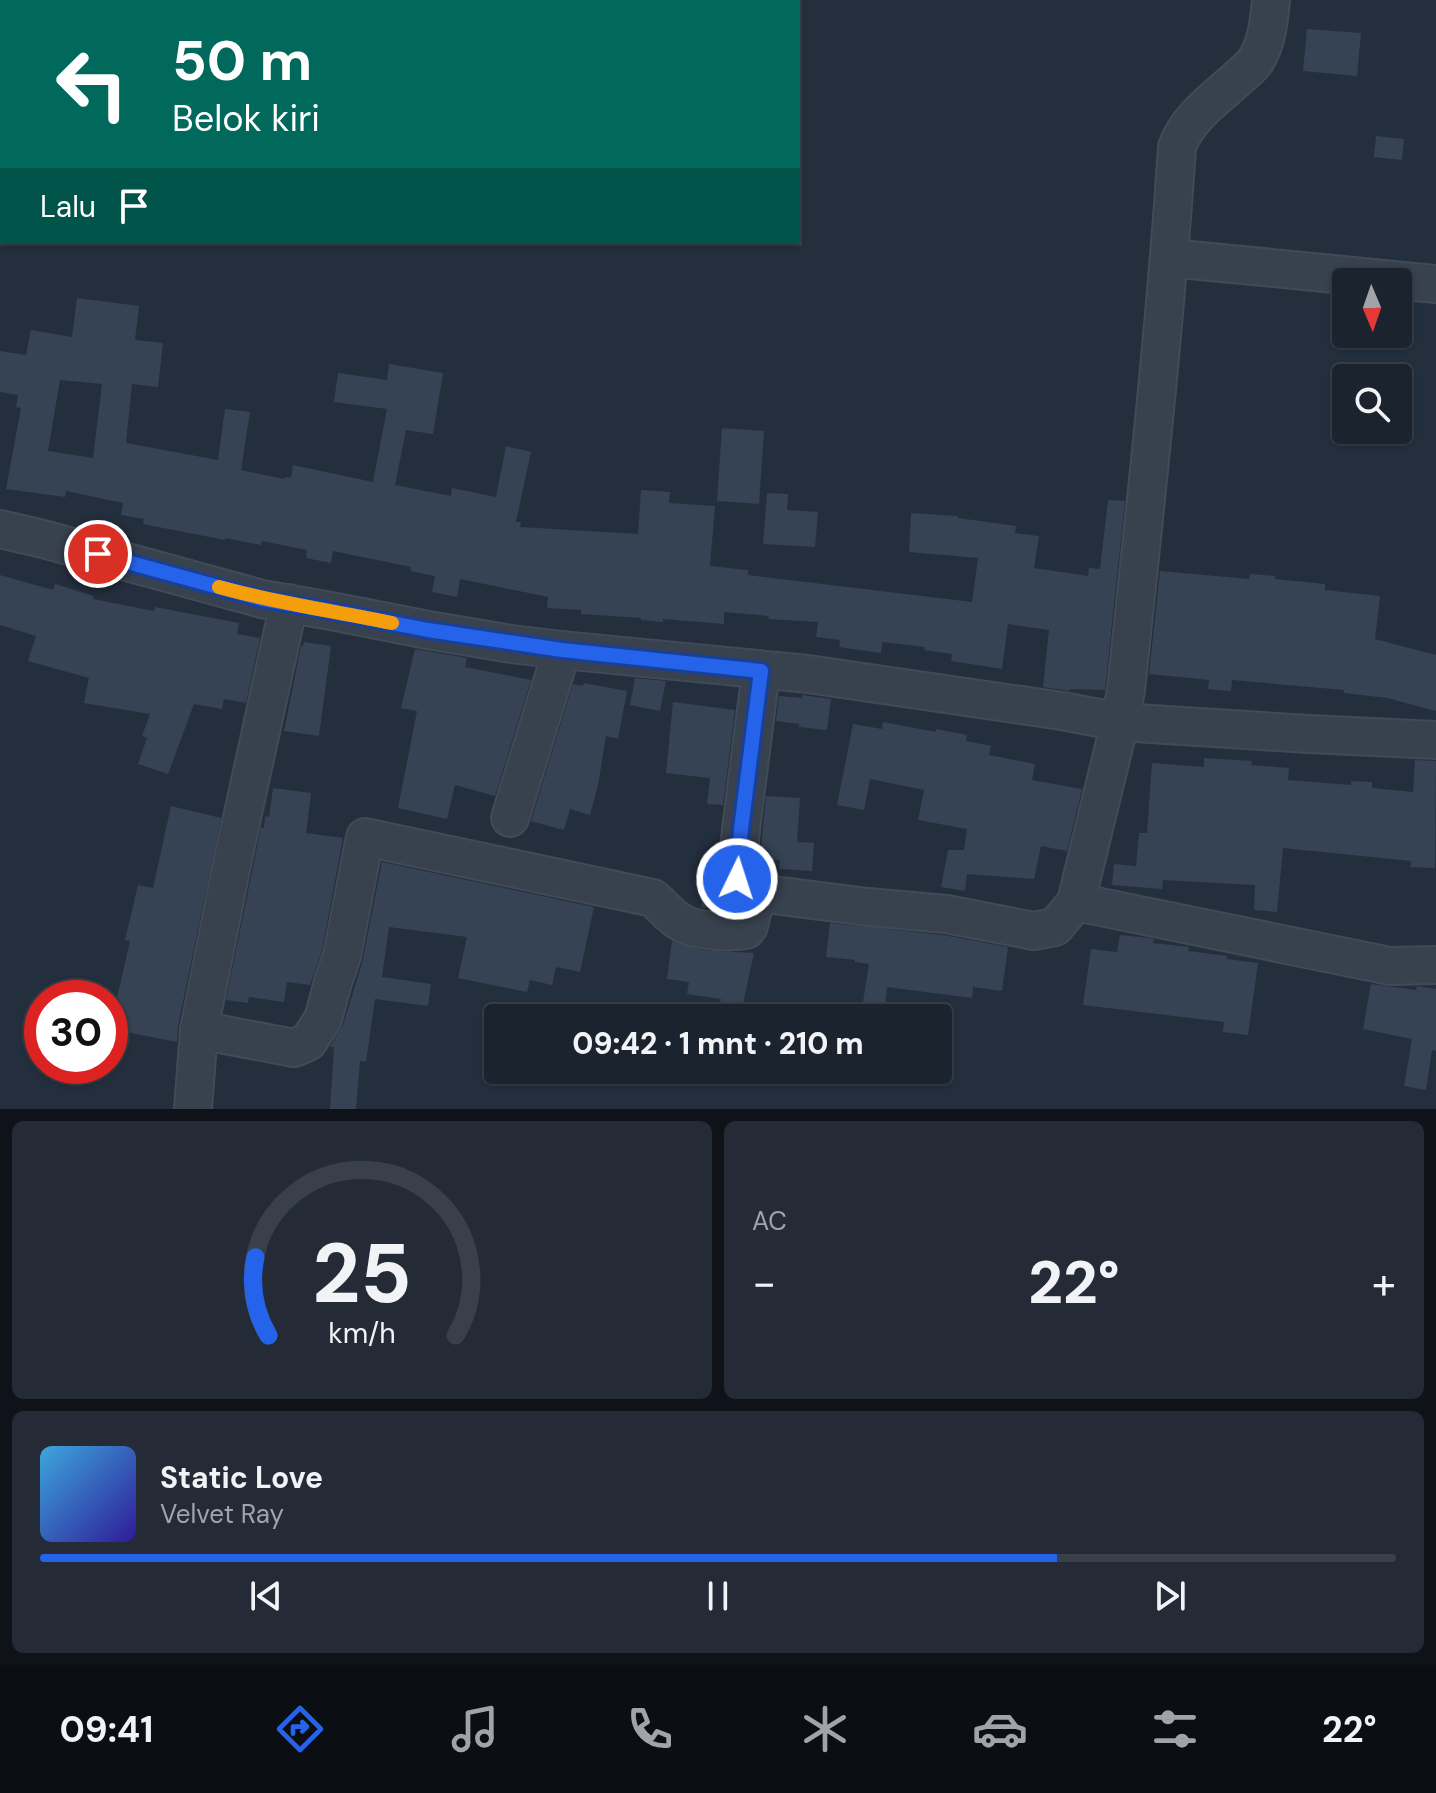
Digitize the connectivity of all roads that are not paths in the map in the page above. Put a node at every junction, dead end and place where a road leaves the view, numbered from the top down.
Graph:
1 (1271, 0) edge
2 (1170, 258) junction
3 (1436, 284) edge
4 (0, 529) edge
5 (289, 603) junction
6 (562, 650) junction
7 (761, 671) junction
8 (1120, 722) junction
9 (1436, 740) edge
10 (510, 818) dead end
11 (757, 893) junction
12 (1076, 902) junction
13 (1436, 965) edge
14 (199, 1030) junction
15 (193, 1109) edge

1 - 2 street
2 - 3 street
2 - 8 street
4 - 5 street
5 - 6 street
5 - 14 street
6 - 7 street
6 - 10 street
7 - 8 street
7 - 11 street
8 - 9 street
8 - 12 street
11 - 12 street
11 - 14 street
12 - 13 street
14 - 15 street

